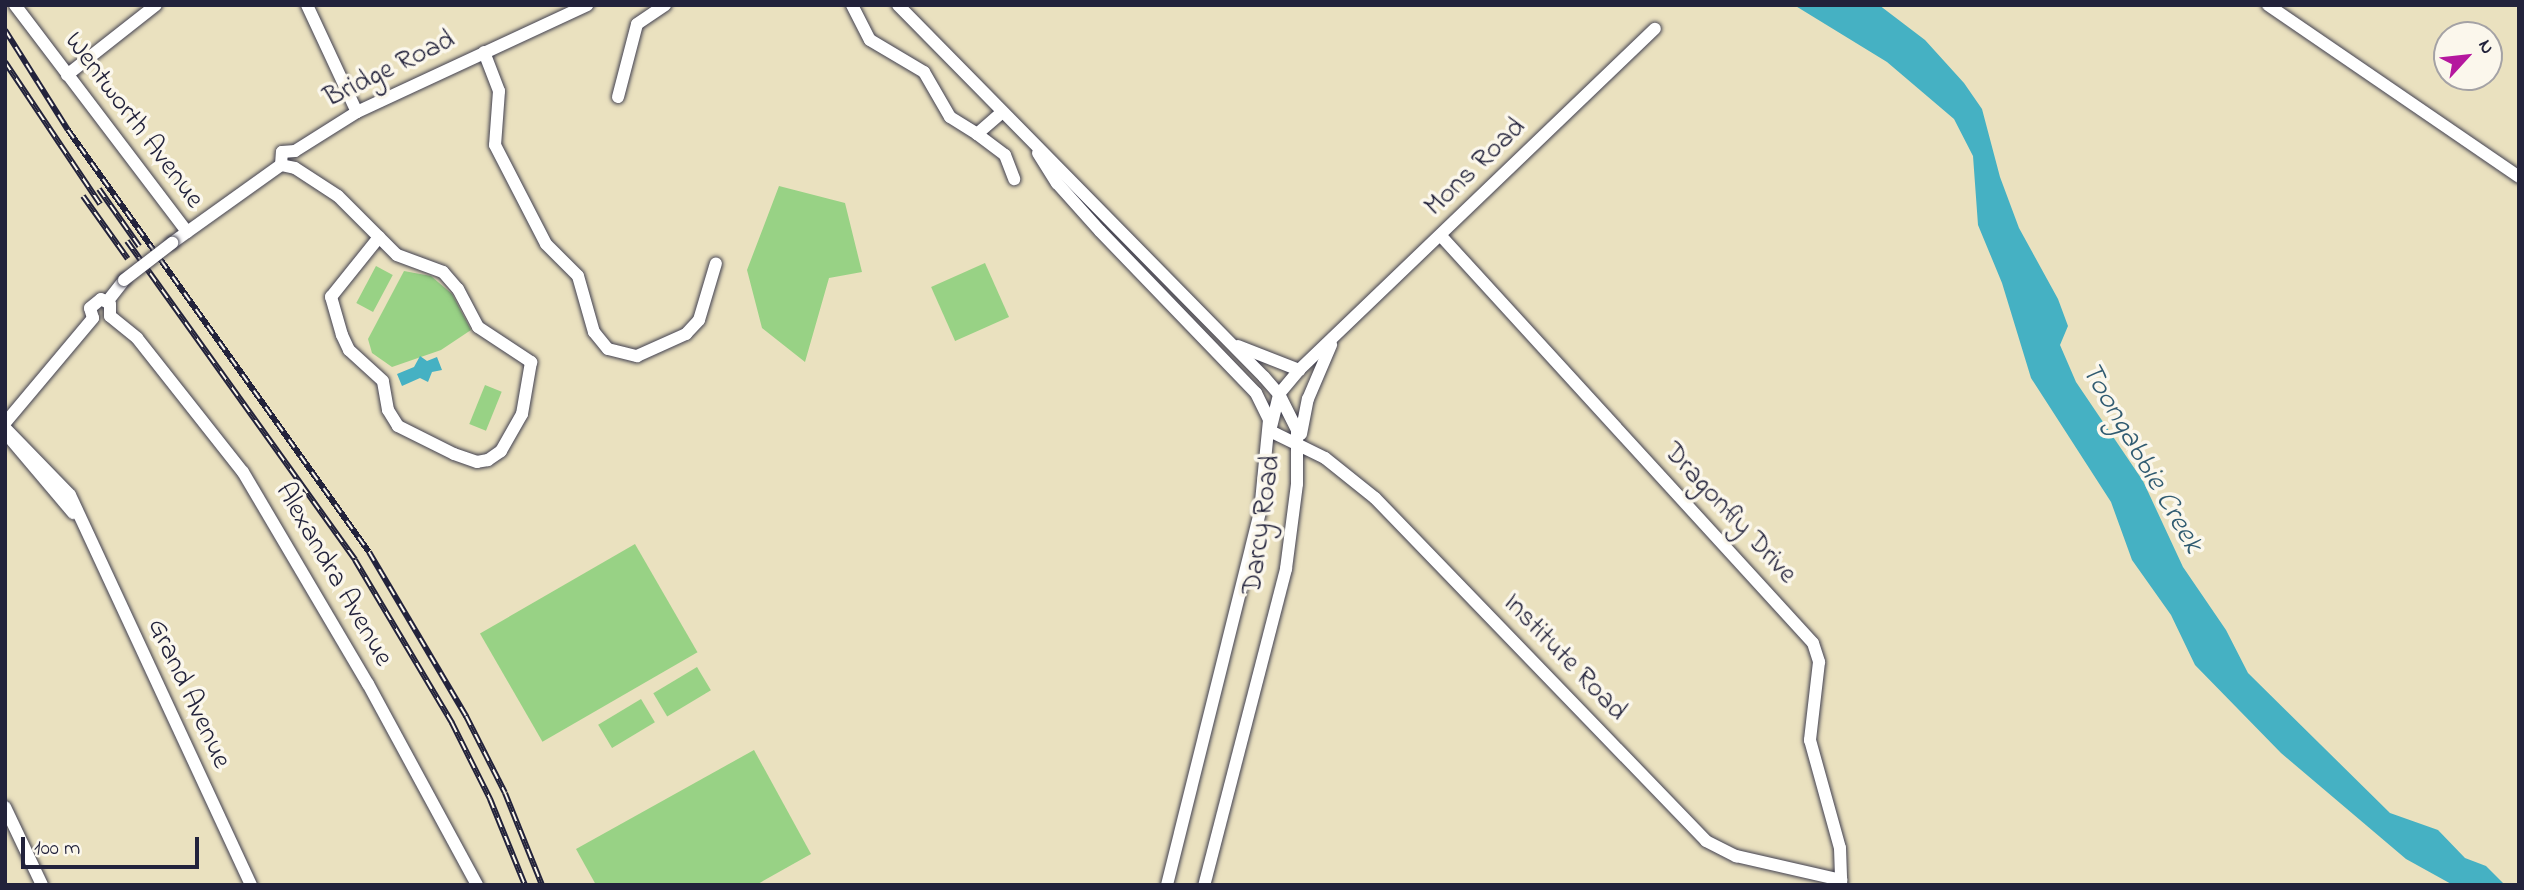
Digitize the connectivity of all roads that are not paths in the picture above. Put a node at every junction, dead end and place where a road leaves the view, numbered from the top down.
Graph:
1 (15, 5) edge
2 (156, 5) edge
3 (307, 5) edge
4 (587, 5) edge
5 (665, 5) edge
6 (852, 5) edge
7 (898, 5) edge
8 (2268, 5) edge
9 (1655, 29) dead end
10 (484, 52) junction
11 (67, 75) junction
12 (618, 97) dead end
13 (357, 112) junction
14 (1002, 112) junction
15 (976, 134) junction
16 (1032, 144) junction
17 (295, 151) junction
18 (281, 165) junction
19 (295, 168) junction
20 (2519, 177) edge
21 (1014, 179) dead end
22 (187, 232) junction
23 (1441, 236) junction
24 (379, 237) junction
25 (1141, 251) junction
26 (716, 263) dead end
27 (107, 302) junction
28 (1176, 312) junction
29 (110, 316) junction
30 (93, 318) junction
31 (1332, 342) junction
32 (1231, 343) junction
33 (1299, 370) junction
34 (1279, 394) junction
35 (5, 422) edge
36 (5, 429) edge
37 (1270, 431) junction
38 (1299, 442) junction
39 (5, 807) edge
40 (1841, 882) edge
41 (42, 885) edge
42 (251, 885) edge
43 (477, 885) edge
44 (1167, 885) edge
45 (1204, 885) edge

1 - 11 street, Wentworth Avenue
2 - 11 street
3 - 13 street
4 - 10 street, Bridge Road
5 - 12 street
6 - 15 street
7 - 14 street, Darcy Road
8 - 20 street
9 - 23 street, Mons Road
10 - 13 street, Bridge Road
10 - 26 street
11 - 22 street, Wentworth Avenue
13 - 17 street, Bridge Road
14 - 15 street
14 - 16 street, Darcy Road
15 - 21 street
16 - 25 street, Darcy Road
16 - 28 street, Darcy Road
17 - 18 street, Bridge Road
17 - 19 street
18 - 19 street
18 - 22 street
19 - 24 street
22 - 27 street, bridge
23 - 31 street, Mons Road
23 - 40 street, Dragonfly Drive
24 - 24 street
25 - 28 street
25 - 32 street, Darcy Road
27 - 29 street
27 - 30 street
28 - 37 street, Darcy Road
29 - 30 street
29 - 43 street, Alexandra Avenue
30 - 35 street
31 - 33 street, Mons Road
31 - 38 street, Mons Road
32 - 33 street
32 - 34 street, Darcy Road
33 - 34 street, Mons Road
34 - 37 street, Mons Road
34 - 38 street, Darcy Road
36 - 42 street, Grand Avenue
37 - 38 street, Institute Road
37 - 44 street, Darcy Road
38 - 40 street, Institute Road
38 - 45 street, Darcy Road
39 - 41 street

